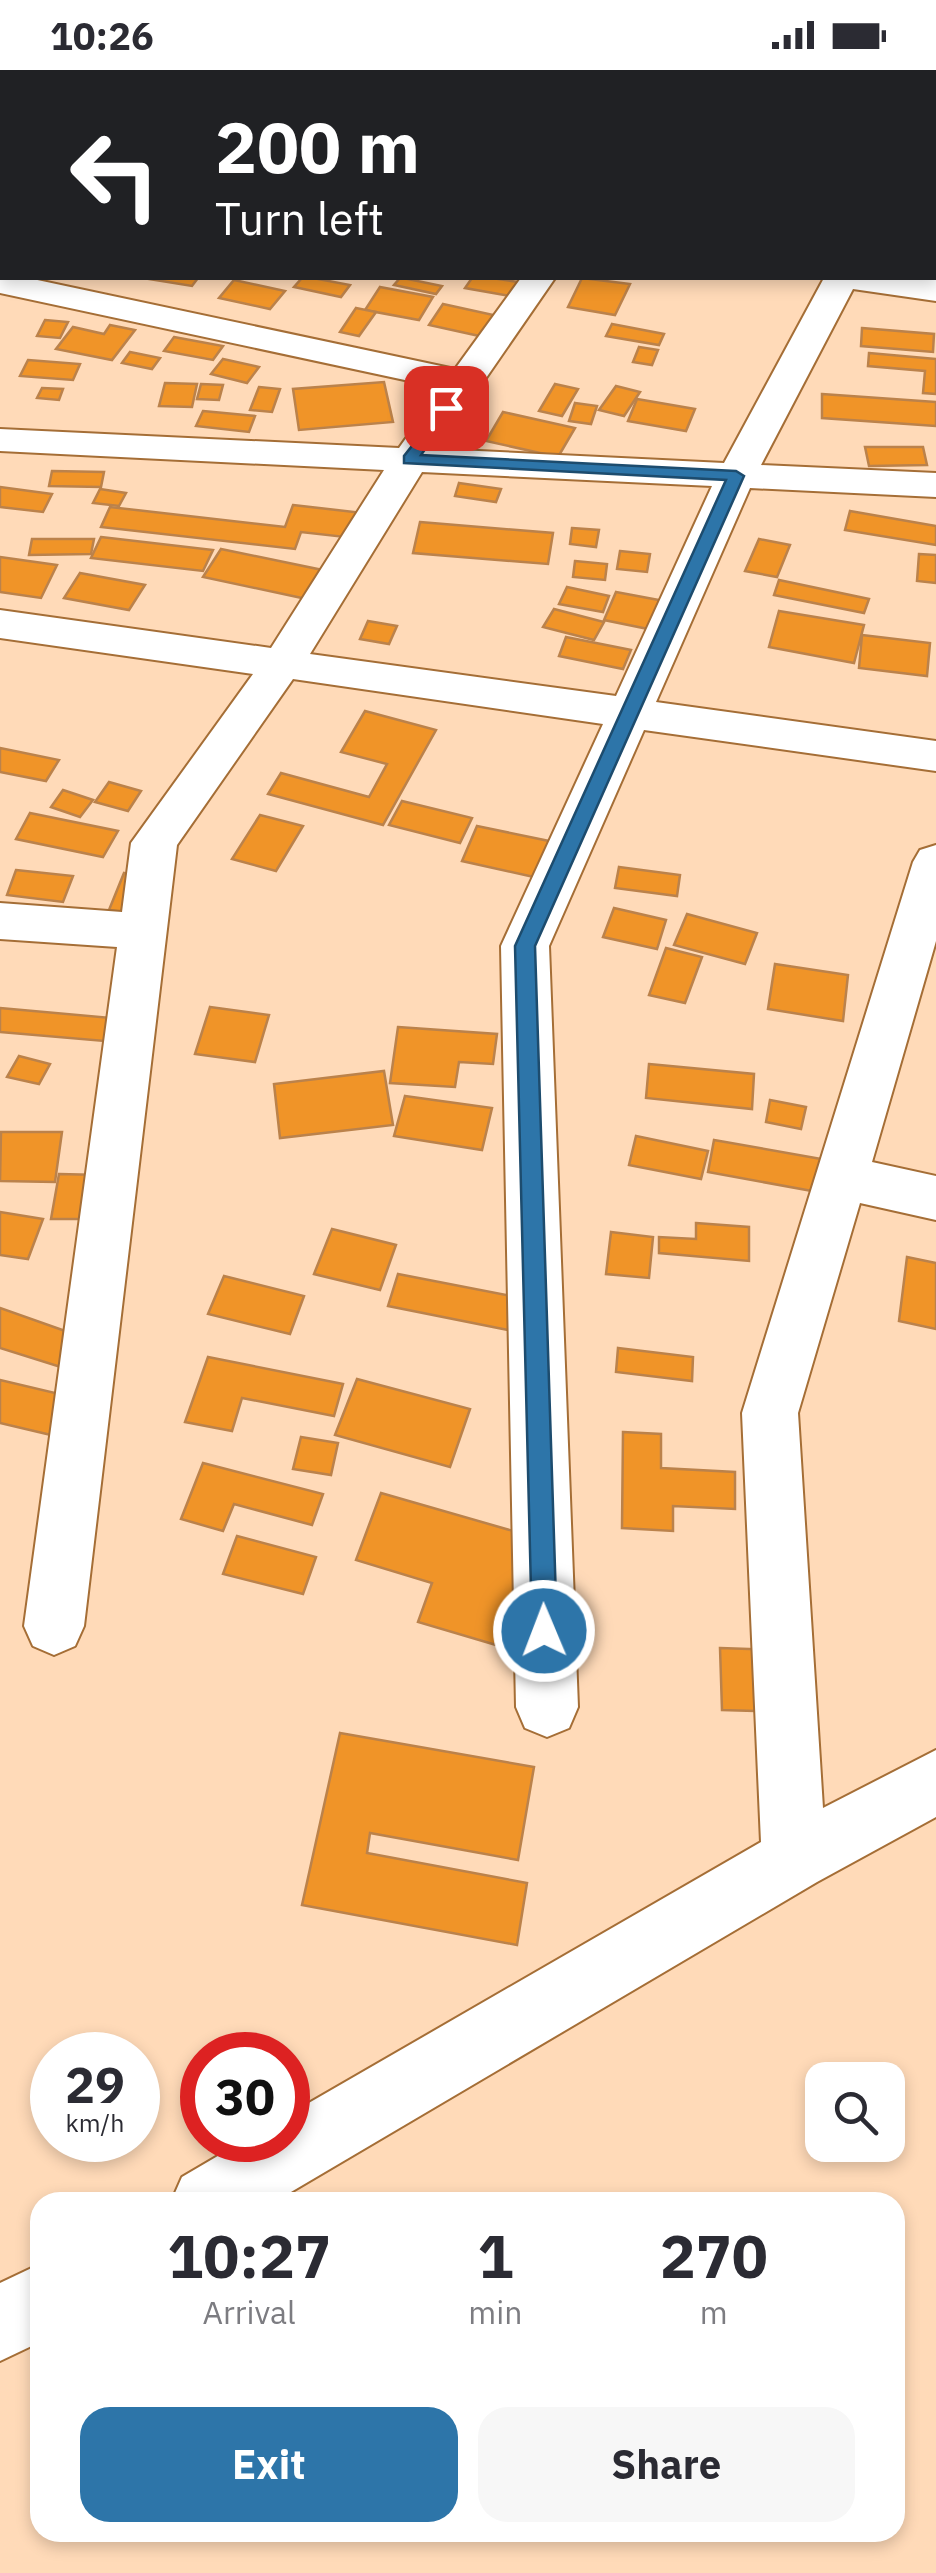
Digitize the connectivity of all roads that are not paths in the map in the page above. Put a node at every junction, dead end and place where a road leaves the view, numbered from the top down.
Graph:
1 (537, 280) edge
2 (843, 280) edge
3 (859, 280) edge
4 (0, 282) edge
5 (936, 290) edge
6 (464, 382) junction
7 (0, 440) edge
8 (410, 460) junction
9 (736, 476) junction
10 (936, 485) edge
11 (0, 624) edge
12 (282, 664) junction
13 (628, 713) junction
14 (936, 756) edge
15 (936, 862) edge
16 (0, 921) edge
17 (143, 931) junction
18 (841, 1177) junction
19 (936, 1198) edge
20 (54, 1626) dead end
21 (547, 1707) dead end
22 (936, 1782) edge
23 (794, 1859) junction
24 (225, 2192) edge
25 (30, 2306) edge
26 (0, 2324) edge

1 - 6 street
2 - 9 street
3 - 5 street
4 - 6 street
6 - 8 street
7 - 8 street
8 - 9 street
8 - 12 street
9 - 10 street
9 - 13 street
11 - 12 street
12 - 13 street
12 - 17 street
13 - 14 street
13 - 21 street
15 - 18 street
16 - 17 street
17 - 20 street
18 - 19 street
18 - 23 street
22 - 23 street
23 - 24 street
25 - 26 street

